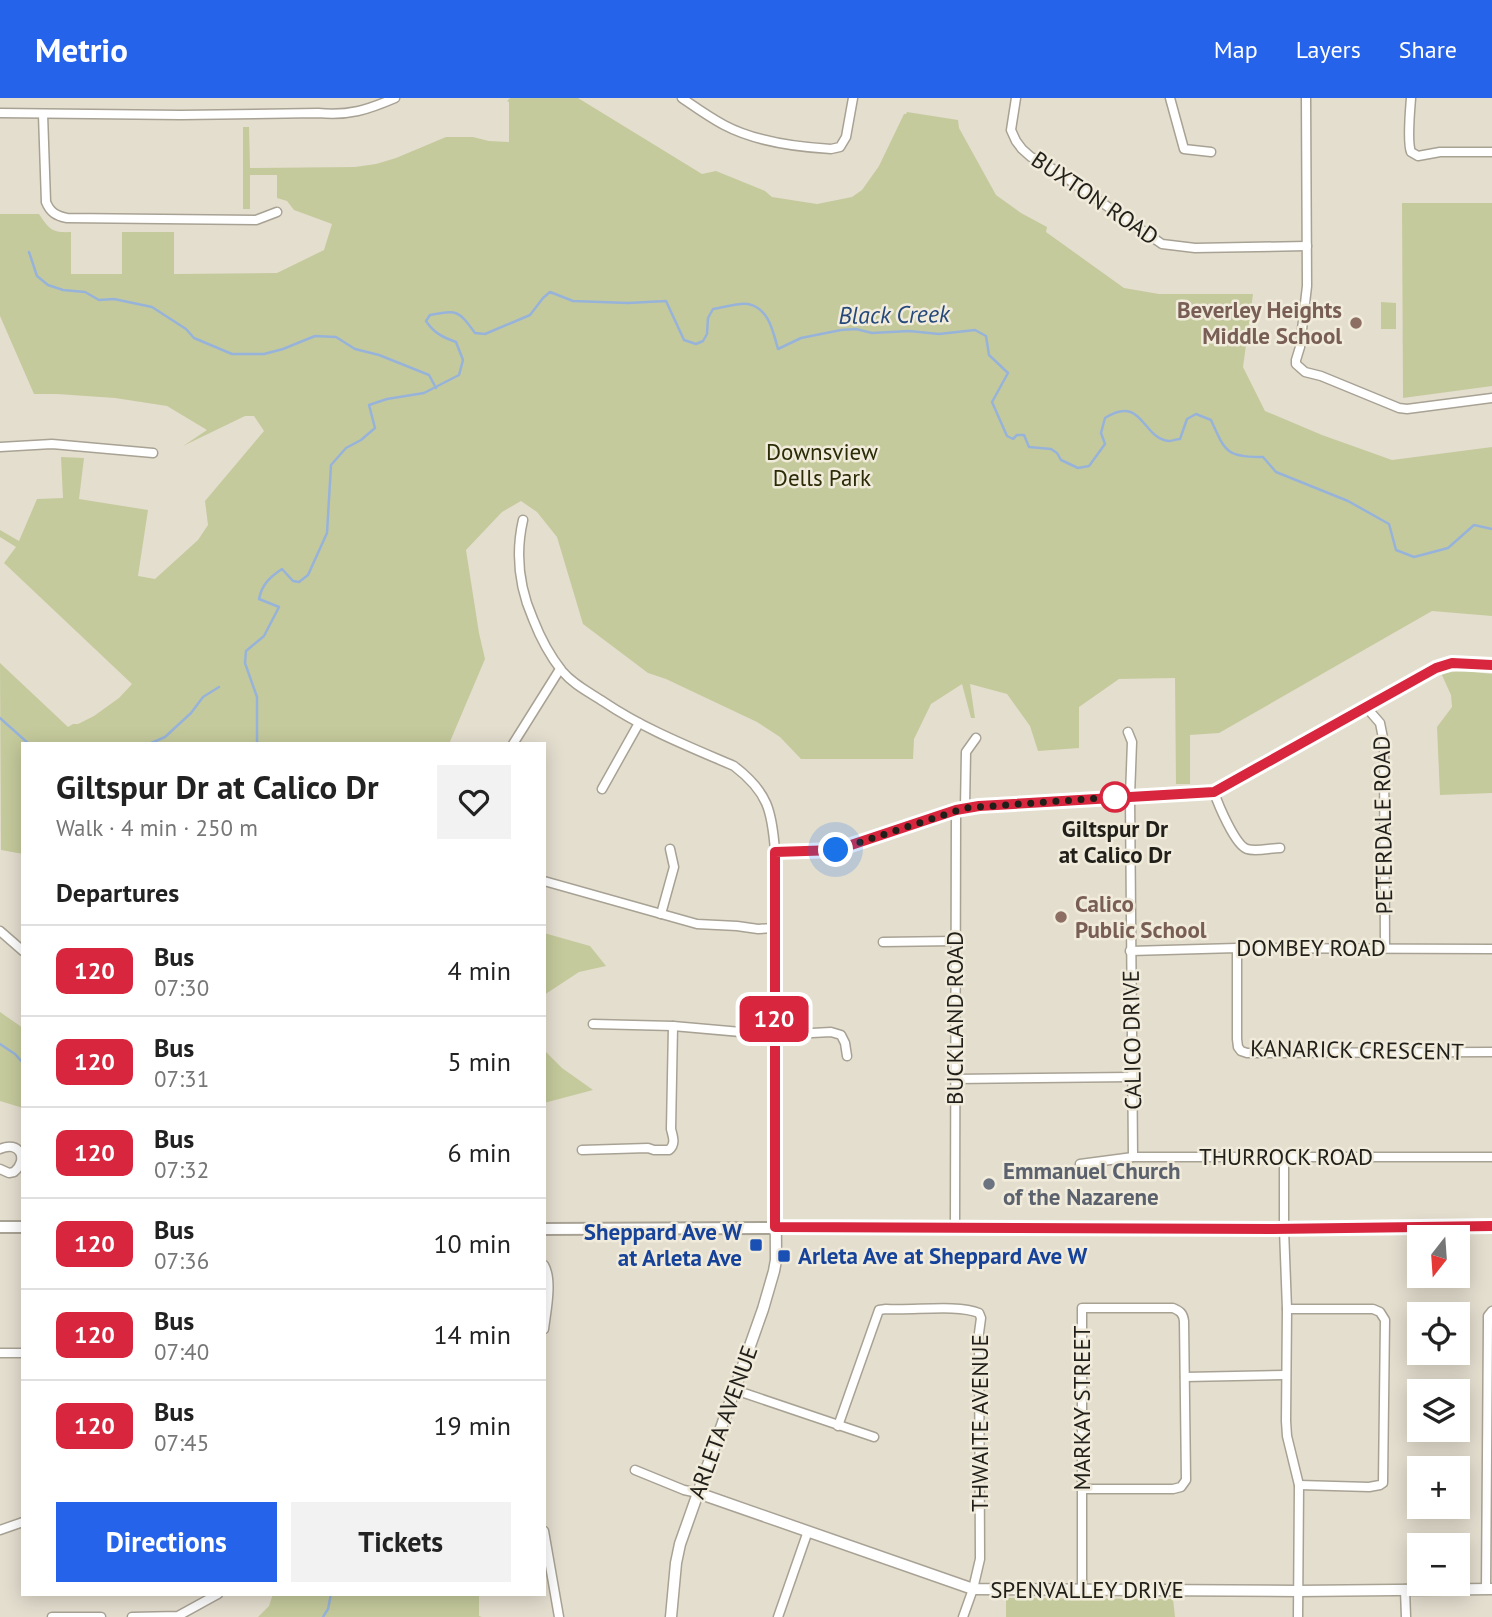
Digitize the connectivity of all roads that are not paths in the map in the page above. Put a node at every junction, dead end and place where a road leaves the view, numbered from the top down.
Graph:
1 (395, 98) edge
2 (681, 98) edge
3 (853, 98) edge
4 (1016, 98) edge
5 (1170, 98) edge
6 (1306, 98) edge
7 (1411, 98) edge
8 (0, 113) edge
9 (43, 114) junction
10 (1211, 152) dead end
11 (1492, 152) edge
12 (277, 212) dead end
13 (1307, 246) junction
14 (1492, 398) edge
15 (0, 447) edge
16 (153, 453) dead end
17 (523, 520) dead end
18 (1492, 665) edge
19 (560, 669) junction
20 (1366, 707) junction
21 (639, 723) junction
22 (1128, 732) dead end
23 (976, 738) dead end
24 (514, 742) edge
25 (602, 789) dead end
26 (1214, 792) junction
27 (1130, 796) junction
28 (960, 809) junction
29 (1280, 848) dead end
30 (670, 849) dead end
31 (775, 852) junction
32 (546, 882) edge
33 (661, 914) junction
34 (774, 928) junction
35 (0, 931) edge
36 (954, 941) junction
37 (883, 942) dead end
38 (1237, 948) junction
39 (1385, 948) junction
40 (21, 949) edge
41 (1492, 949) edge
42 (1130, 951) junction
43 (593, 1024) dead end
44 (673, 1026) junction
45 (774, 1035) junction
46 (1492, 1052) edge
47 (847, 1056) dead end
48 (1132, 1077) junction
49 (955, 1079) junction
50 (0, 1149) edge
51 (582, 1150) dead end
52 (21, 1156) edge
53 (1133, 1157) junction
54 (1284, 1157) junction
55 (1492, 1157) edge
56 (21, 1161) edge
57 (1080, 1164) dead end
58 (0, 1170) edge
59 (1492, 1226) edge
60 (0, 1227) edge
61 (21, 1227) edge
62 (775, 1227) junction
63 (955, 1227) junction
64 (546, 1229) edge
65 (1283, 1229) junction
66 (546, 1268) edge
67 (546, 1303) edge
68 (1287, 1309) junction
69 (1492, 1311) edge
70 (0, 1353) edge
71 (21, 1353) edge
72 (1285, 1375) junction
73 (1185, 1377) junction
74 (735, 1390) junction
75 (838, 1426) junction
76 (874, 1437) dead end
77 (635, 1470) dead end
78 (1298, 1485) junction
79 (1083, 1489) junction
80 (698, 1493) junction
81 (21, 1523) edge
82 (0, 1530) edge
83 (808, 1531) junction
84 (546, 1542) edge
85 (973, 1589) junction
86 (1405, 1589) junction
87 (1489, 1589) edge
88 (1083, 1590) junction
89 (1298, 1591) junction
90 (214, 1596) edge
91 (52, 1617) edge
92 (101, 1617) edge
93 (132, 1617) edge
94 (559, 1617) edge
95 (671, 1617) edge
96 (778, 1617) edge
97 (963, 1617) edge
98 (1298, 1617) edge
99 (1406, 1617) edge

1 - 9 street
2 - 3 street
4 - 13 street, BUXTON ROAD
5 - 10 street
6 - 13 street
7 - 11 street
8 - 9 street
9 - 12 street
13 - 14 street
15 - 16 street
17 - 19 street
18 - 20 street
19 - 21 street
19 - 24 street
20 - 26 street
20 - 39 street, PETERDALE ROAD
21 - 25 street
21 - 31 street
22 - 27 street, CALICO DRIVE
23 - 28 street, BUCKLAND ROAD
26 - 27 street
26 - 29 street
27 - 28 street
27 - 42 street, CALICO DRIVE
28 - 31 street
28 - 36 street, BUCKLAND ROAD
30 - 33 street
31 - 34 street, ARLETA AVENUE
32 - 33 street
33 - 34 street
34 - 45 street, ARLETA AVENUE
35 - 40 street
36 - 37 street
36 - 49 street, BUCKLAND ROAD
38 - 39 street, DOMBEY ROAD
38 - 42 street, DOMBEY ROAD
38 - 46 street, KANARICK CRESCENT
39 - 41 street, DOMBEY ROAD
42 - 48 street, CALICO DRIVE
43 - 44 street
44 - 45 street
44 - 51 street
45 - 47 street
45 - 62 street, ARLETA AVENUE
48 - 49 street
48 - 53 street, CALICO DRIVE
49 - 63 street, BUCKLAND ROAD
50 - 52 street
53 - 54 street, THURROCK ROAD
53 - 57 street, THURROCK ROAD
54 - 55 street, THURROCK ROAD
54 - 65 street
56 - 58 street
59 - 65 main road
60 - 61 main road
62 - 63 main road
62 - 64 main road
62 - 74 street, ARLETA AVENUE
63 - 65 main road
65 - 68 street
66 - 67 street
68 - 72 street
68 - 78 street
69 - 87 street
70 - 71 street
72 - 73 street
72 - 78 street
73 - 79 street
73 - 79 street, MARKAY STREET
74 - 75 street
74 - 80 street, ARLETA AVENUE
75 - 76 street
75 - 85 street, THWAITE AVENUE
77 - 80 street
78 - 89 street
79 - 88 street, MARKAY STREET
80 - 83 street, SPENVALLEY DRIVE
80 - 95 street, ARLETA AVENUE
81 - 82 street
83 - 85 street, SPENVALLEY DRIVE
83 - 96 street
84 - 94 street
85 - 88 street, SPENVALLEY DRIVE
85 - 97 street
86 - 87 street, SPENVALLEY DRIVE
86 - 89 street, SPENVALLEY DRIVE
86 - 99 street
88 - 89 street, SPENVALLEY DRIVE
89 - 98 street
90 - 93 street
91 - 92 street

